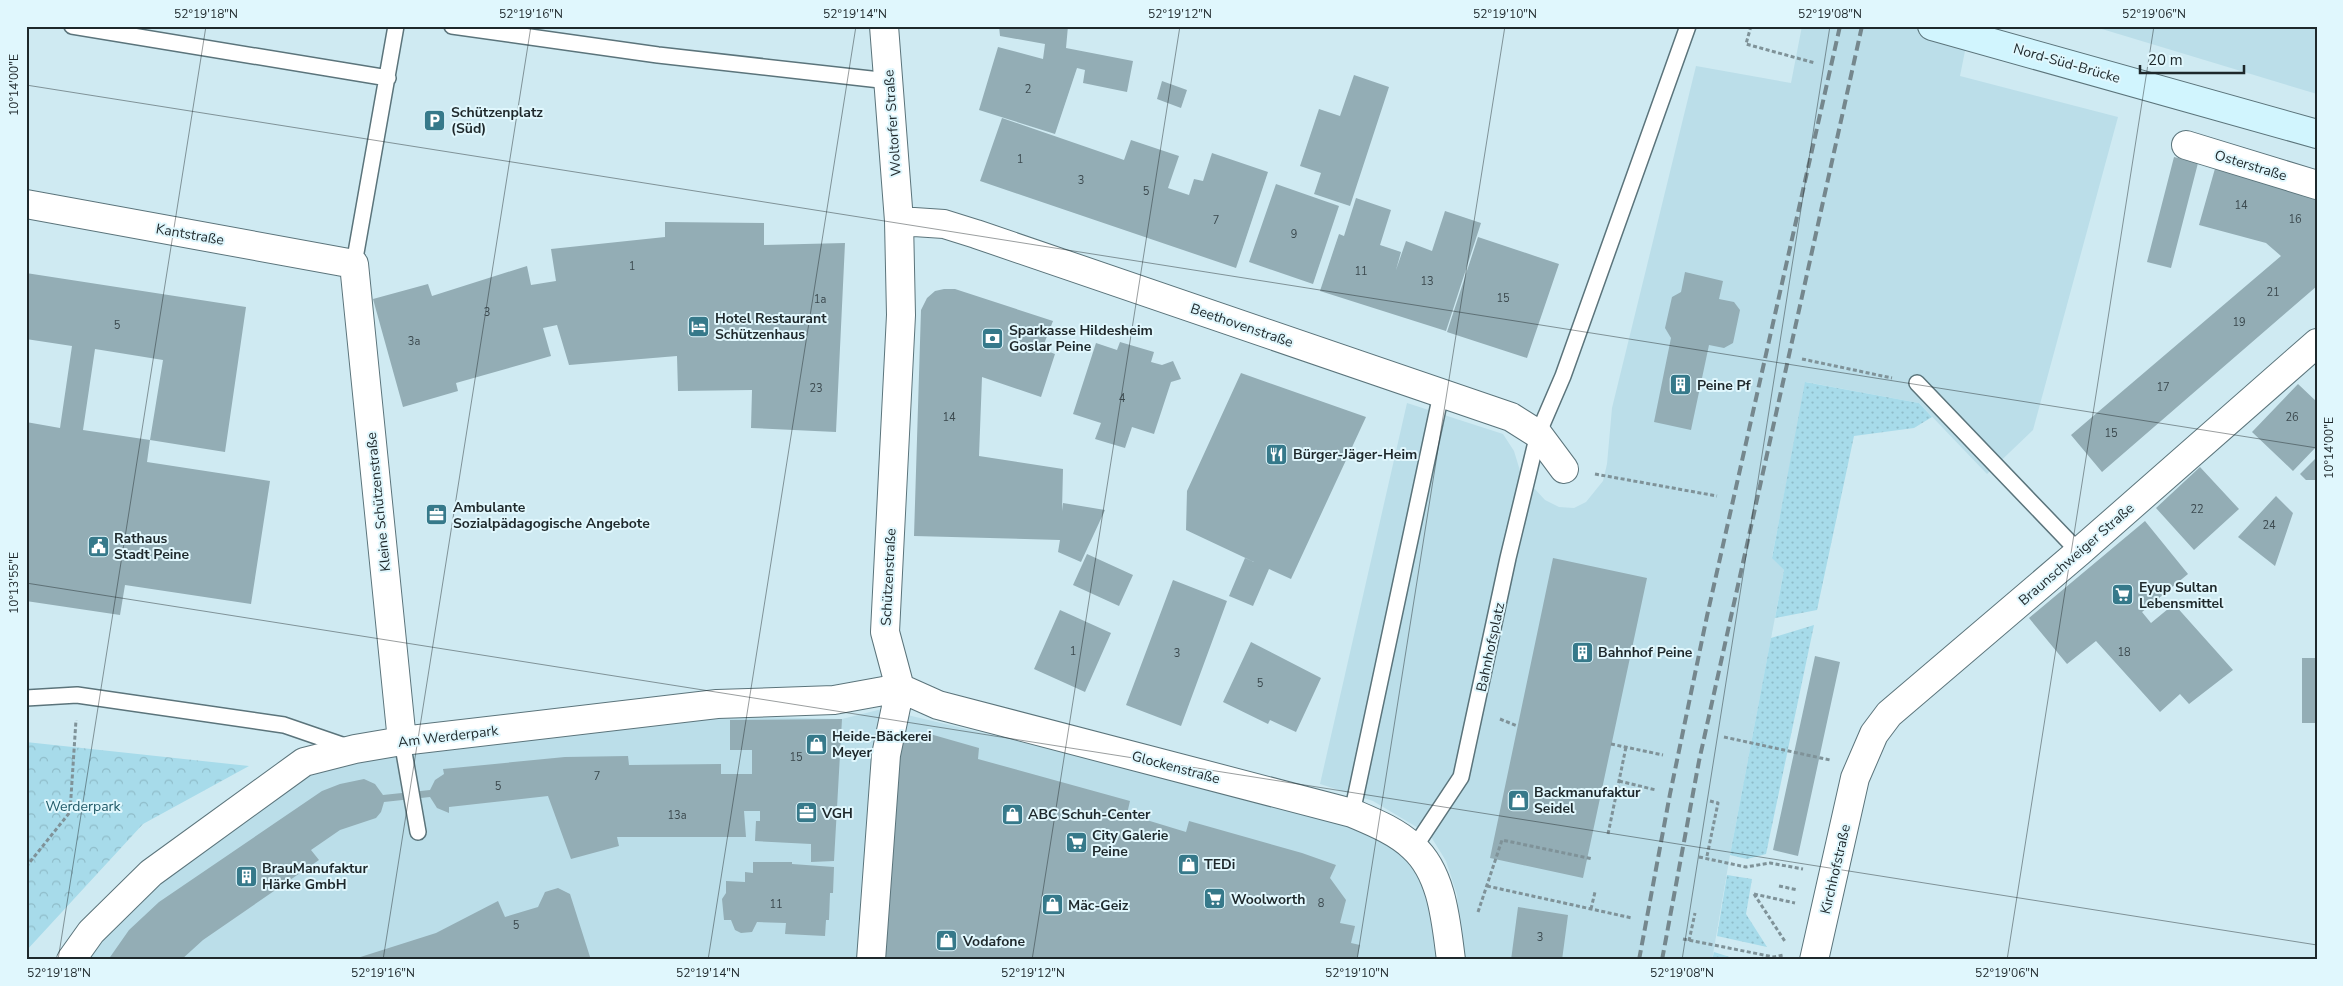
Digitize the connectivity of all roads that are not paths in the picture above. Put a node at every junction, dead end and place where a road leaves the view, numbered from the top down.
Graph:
1 (72, 26) edge
2 (396, 26) edge
3 (452, 26) edge
4 (884, 26) edge
5 (1688, 26) edge
6 (1932, 26) edge
7 (388, 78) junction
8 (889, 81) junction
9 (2317, 134) edge
10 (2186, 145) dead end
11 (2317, 185) edge
12 (26, 204) edge
13 (899, 221) junction
14 (354, 264) junction
15 (2317, 343) edge
16 (1918, 383) road end
17 (1441, 394) junction
18 (1538, 434) junction
19 (1564, 469) road end
20 (2079, 552) junction
21 (900, 688) junction
22 (26, 698) edge
23 (402, 742) junction
24 (355, 749) junction
25 (1857, 772) joint
26 (1352, 813) junction
27 (418, 832) dead end
28 (1414, 848) junction
29 (1803, 956) edge
30 (71, 960) edge
31 (871, 960) edge
32 (1451, 960) edge

1 - 7 lane
2 - 7 lane
3 - 8 lane
4 - 8 street, Woltorfer Straße
5 - 18 lane, Bahnhofsplatz
6 - 9 street, Nord-Süd-Brücke
7 - 14 lane
8 - 13 street, Woltorfer Straße
10 - 11 street, Osterstraße
12 - 14 street, Kantstraße
13 - 17 street, Beethovenstraße
13 - 21 street, Schützenstraße
14 - 23 street, Kleine Schützenstraße
15 - 20 street, Braunschweiger Straße
16 - 20 lane
17 - 18 street, Beethovenstraße
17 - 26 lane
18 - 19 street, Beethovenstraße
18 - 28 lane, Bahnhofsplatz
20 - 25 street, Braunschweiger Straße
21 - 23 street, Am Werderpark
21 - 26 street, Glockenstraße
21 - 31 street, Schützenstraße
22 - 24 lane
23 - 24 street, Am Werderpark
23 - 27 lane
24 - 30 street, Am Werderpark
25 - 29 street, Kirchhofstraße
26 - 28 street, Glockenstraße
28 - 32 street, Glockenstraße

